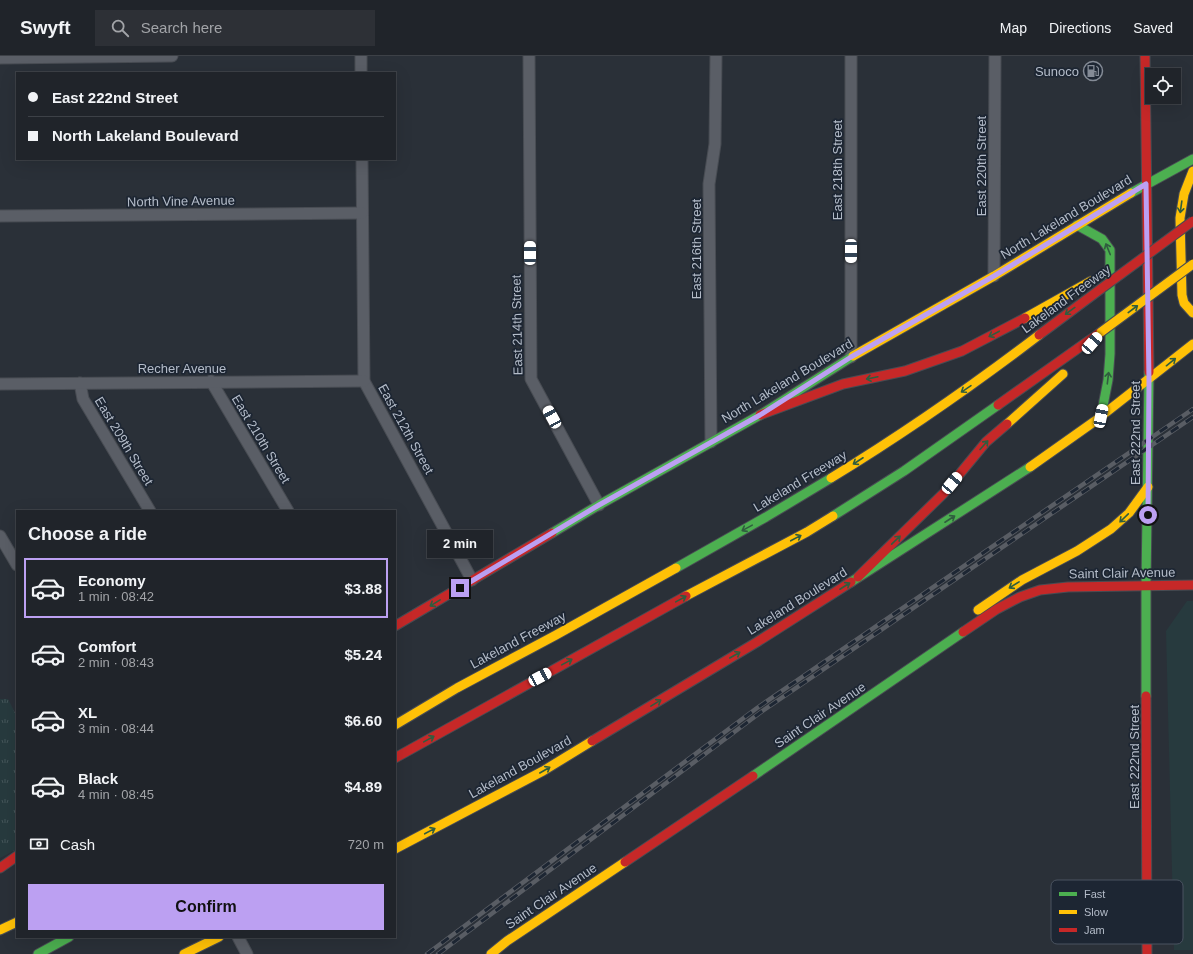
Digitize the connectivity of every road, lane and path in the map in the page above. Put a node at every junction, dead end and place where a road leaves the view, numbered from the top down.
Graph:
1 (172, 56) edge
2 (361, 56) edge
3 (529, 56) edge
4 (716, 56) edge
5 (851, 56) edge
6 (995, 56) edge
7 (1145, 56) edge
8 (0, 58) edge
9 (361, 72) edge
10 (1193, 159) edge
11 (362, 160) edge
12 (1193, 171) edge
13 (1146, 184) junction
14 (362, 213) junction
15 (0, 216) edge
16 (1193, 221) edge
17 (1077, 225) junction
18 (1193, 264) edge
19 (994, 276) junction
20 (1193, 313) edge
21 (1101, 332) junction
22 (1193, 344) edge
23 (851, 357) junction
24 (1078, 359) dead end
25 (1068, 370) dead end
26 (1149, 380) junction
27 (211, 382) junction
28 (364, 382) junction
29 (80, 383) junction
30 (0, 384) edge
31 (760, 415) junction
32 (1101, 416) junction
33 (711, 442) junction
34 (1148, 487) junction
35 (599, 505) junction
36 (149, 510) edge
37 (287, 510) edge
38 (0, 536) edge
39 (16, 563) edge
40 (858, 578) junction
41 (472, 580) junction
42 (1146, 585) junction
43 (1193, 585) edge
44 (396, 625) edge
45 (954, 639) junction
46 (396, 724) edge
47 (396, 757) edge
48 (396, 848) edge
49 (16, 850) edge
50 (16, 857) edge
51 (0, 858) edge
52 (0, 868) edge
53 (1147, 880) edge
54 (16, 922) edge
55 (0, 930) edge
56 (66, 938) edge
57 (217, 938) edge
58 (239, 938) edge
59 (1147, 944) edge
60 (38, 954) edge
61 (184, 954) edge
62 (247, 954) edge
63 (491, 954) edge
64 (1147, 954) edge

1 - 8 street
2 - 9 street
3 - 35 street, East 214th Street
4 - 33 street, East 216th Street
5 - 23 street, East 218th Street
6 - 19 street, East 220th Street
7 - 13 main road, East 222nd Street
10 - 13 main road, North Lakeland Boulevard
11 - 14 street, East 212th Street
12 -> 20 main road
13 - 17 main road, North Lakeland Boulevard
13 - 26 main road, East 222nd Street
14 - 15 street, North Vine Avenue
14 - 28 street, East 212th Street
16 -> 31 main road, bridge
16 -> 46 main road, Lakeland Freeway, bridge
17 - 19 main road, North Lakeland Boulevard
32 -> 17 main road
21 -> 18 main road, bridge
19 - 23 main road, North Lakeland Boulevard
21 - 24 main road
47 -> 21 main road
26 -> 22 main road, Lakeland Boulevard
23 - 31 main road, North Lakeland Boulevard
40 -> 25 main road
26 - 32 main road, Lakeland Boulevard
26 - 34 main road, East 222nd Street
27 - 28 street, Recher Avenue
27 - 29 street, Recher Avenue
27 - 37 street, East 210th Street
28 - 41 street, East 212th Street
29 - 30 street, Recher Avenue
29 - 36 street, East 209th Street
31 - 33 main road, North Lakeland Boulevard
40 -> 32 main road, Lakeland Boulevard
33 - 35 main road, North Lakeland Boulevard
34 - 42 main road, East 222nd Street
34 -> 45 main road
35 - 41 main road, North Lakeland Boulevard
38 - 39 street
48 -> 40 main road, Lakeland Boulevard
41 -> 44 main road, North Lakeland Boulevard
42 - 43 main road, Saint Clair Avenue
42 - 45 main road, Saint Clair Avenue
42 - 53 main road, East 222nd Street
45 - 63 main road, Saint Clair Avenue
49 - 51 main road
50 - 52 main road
54 - 55 main road
56 - 60 main road
57 - 61 main road
58 - 62 street
59 - 64 main road, East 222nd Street

